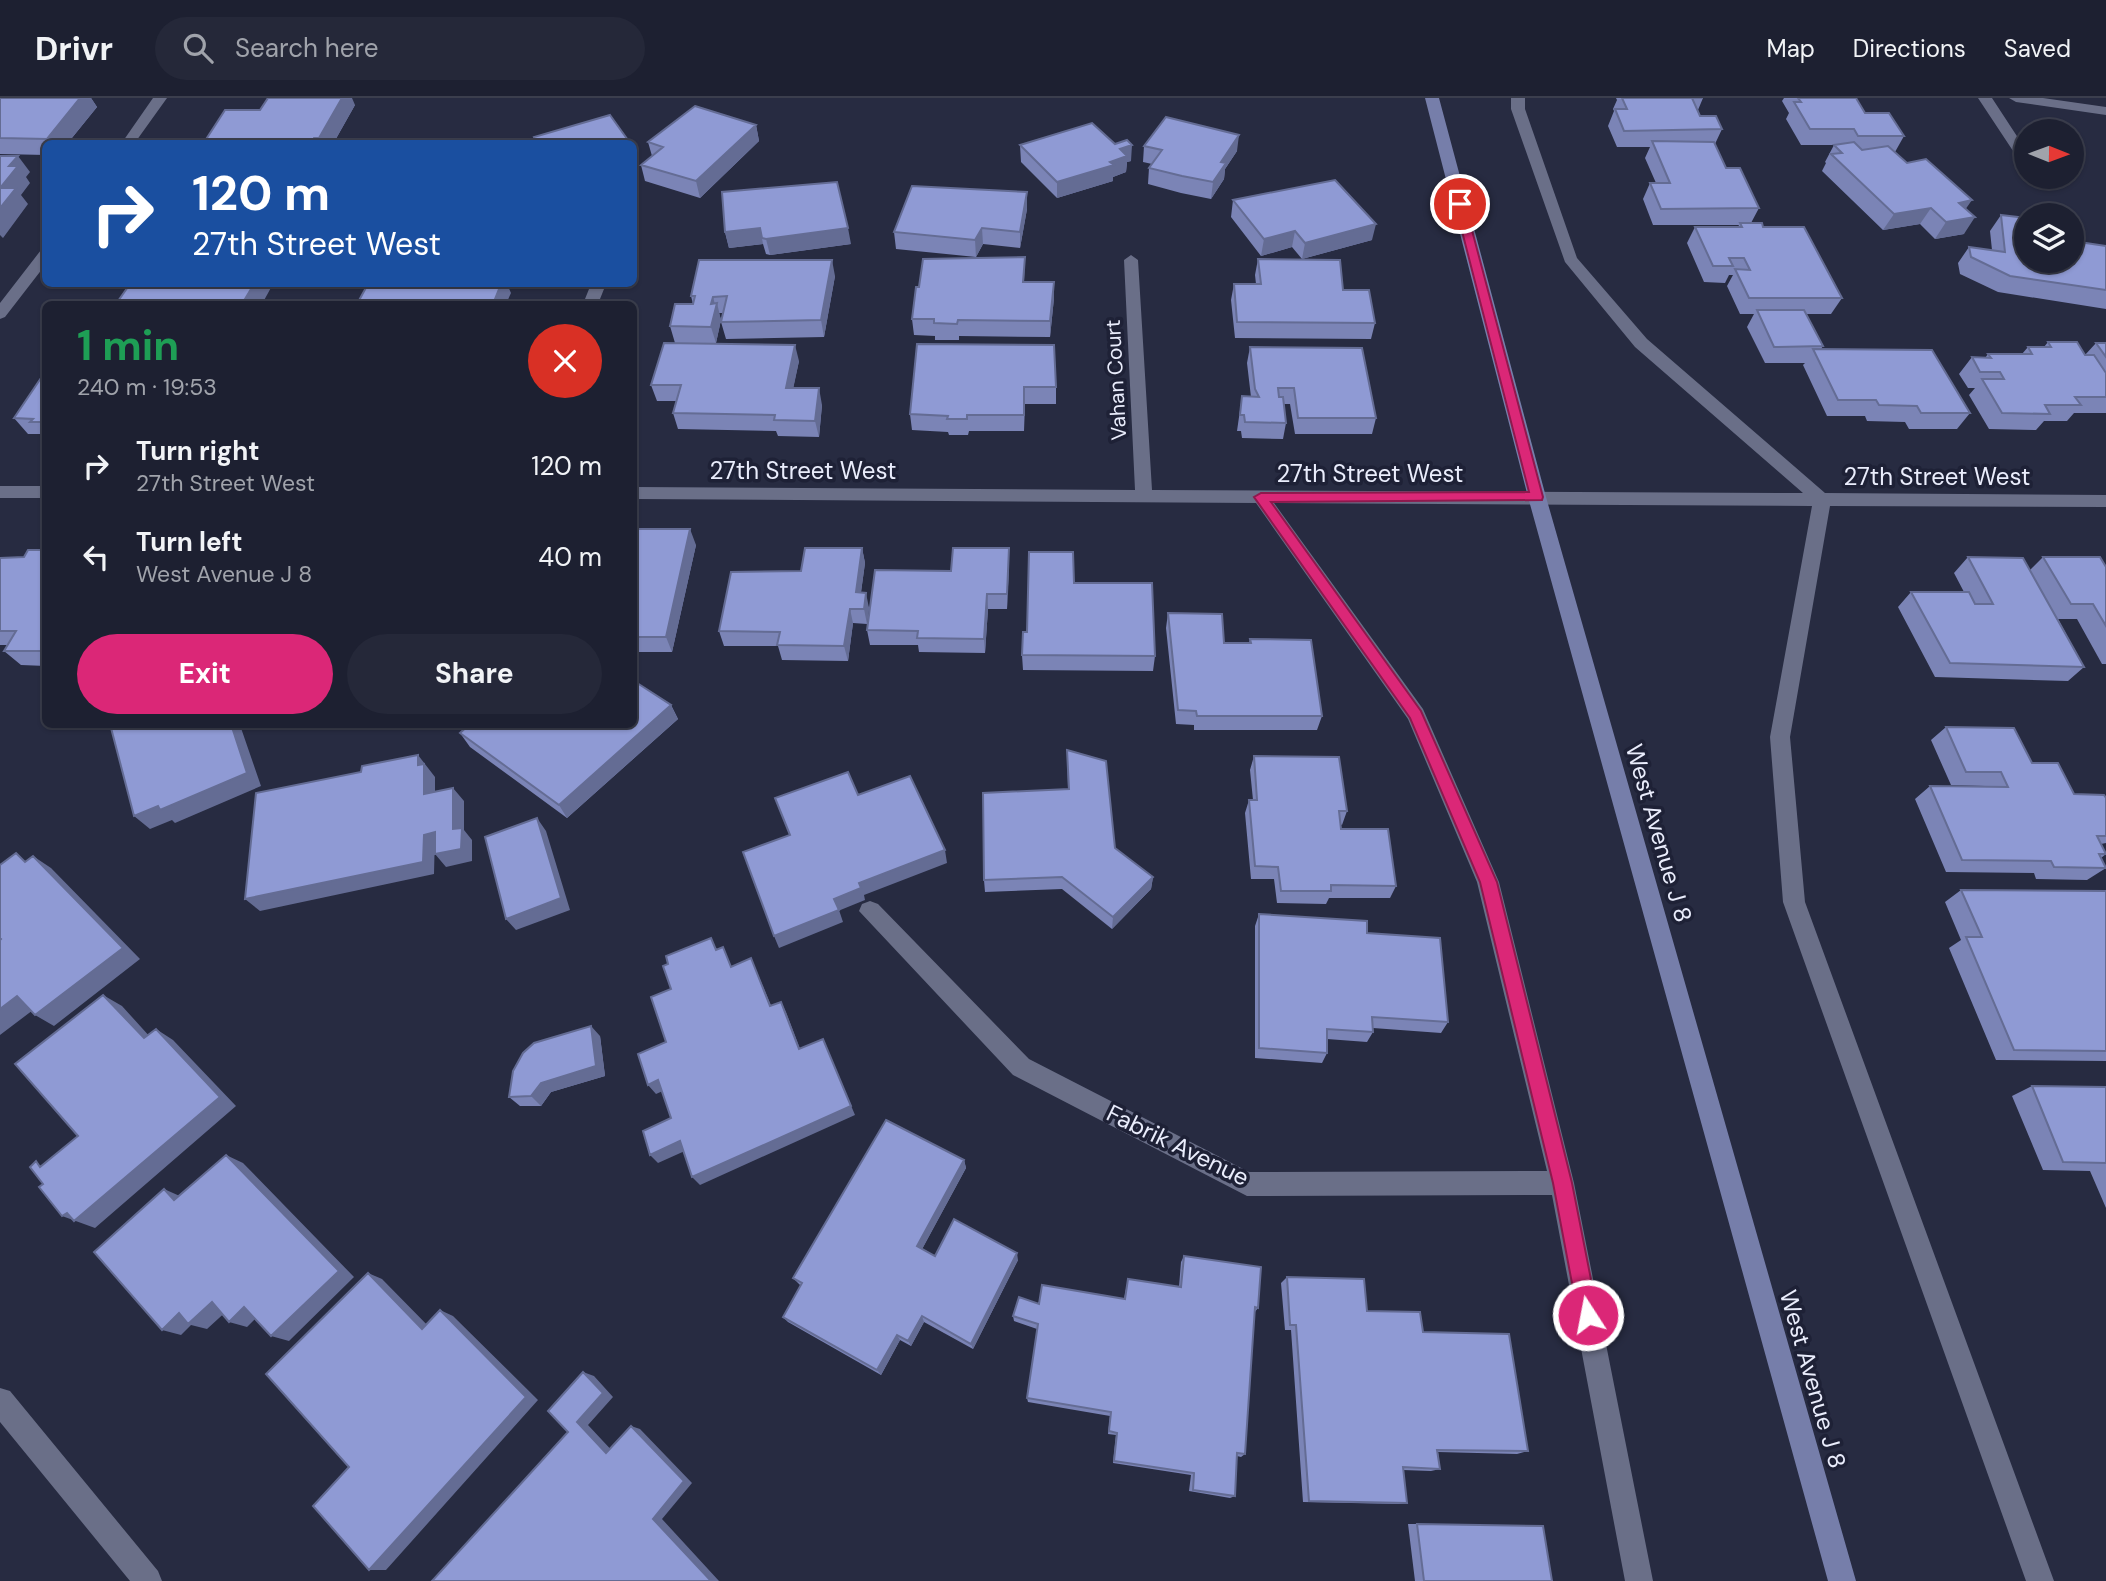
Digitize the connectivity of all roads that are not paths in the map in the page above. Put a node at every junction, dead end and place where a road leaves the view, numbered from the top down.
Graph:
1 (160, 98) edge
2 (1432, 98) edge
3 (1518, 98) edge
4 (1985, 98) edge
5 (2016, 98) edge
6 (2106, 111) edge
7 (130, 140) edge
8 (2014, 142) edge
9 (42, 258) edge
10 (1130, 260) dead end
11 (0, 314) edge
12 (0, 492) edge
13 (42, 492) edge
14 (637, 493) edge
15 (1144, 497) junction
16 (1261, 497) junction
17 (1537, 497) junction
18 (1822, 500) junction
19 (2106, 501) edge
20 (870, 911) dead end
21 (1562, 1183) junction
22 (0, 1401) edge
23 (148, 1581) edge
24 (1639, 1581) edge
25 (1843, 1581) edge
26 (2040, 1581) edge

1 - 7 street
2 - 17 street, West Avenue J 8
3 - 18 street
4 - 8 street
5 - 6 street
9 - 11 street
10 - 15 street, Vahan Court
12 - 13 street
14 - 15 street, 27th Street West
15 - 16 street, 27th Street West
16 - 17 street, 27th Street West
16 - 21 street
17 - 18 street, 27th Street West
17 - 25 street, West Avenue J 8
18 - 19 street, 27th Street West
18 - 26 street
20 - 21 street, Fabrik Avenue
21 - 24 street
22 - 23 street

